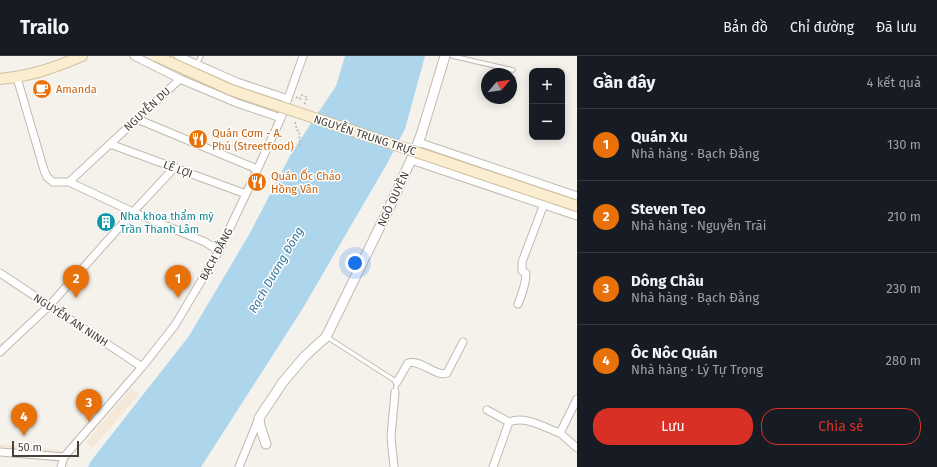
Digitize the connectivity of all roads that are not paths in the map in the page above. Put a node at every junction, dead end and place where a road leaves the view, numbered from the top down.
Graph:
1 (82, 56) edge
2 (134, 56) edge
3 (156, 56) edge
4 (178, 56) edge
5 (201, 56) edge
6 (303, 56) edge
7 (445, 56) edge
8 (452, 56) edge
9 (197, 65) junction
10 (504, 68) edge
11 (17, 78) junction
12 (0, 79) edge
13 (180, 79) junction
14 (288, 99) junction
15 (281, 117) junction
16 (137, 119) junction
17 (418, 142) junction
18 (110, 144) junction
19 (411, 160) junction
20 (174, 167) junction
21 (257, 170) junction
22 (69, 182) junction
23 (246, 194) junction
24 (577, 196) edge
25 (544, 204) junction
26 (577, 206) edge
27 (132, 212) junction
28 (577, 216) edge
29 (219, 251) junction
30 (0, 273) edge
31 (518, 304) dead end
32 (49, 306) junction
33 (326, 337) junction
34 (463, 342) dead end
35 (0, 352) edge
36 (142, 367) junction
37 (397, 382) junction
38 (395, 392) joint
39 (577, 399) edge
40 (487, 410) dead end
41 (259, 418) junction
42 (508, 422) junction
43 (560, 433) junction
44 (266, 444) dead end
45 (577, 448) edge
46 (0, 452) edge
47 (64, 457) junction
48 (61, 467) edge
49 (239, 467) edge
50 (394, 467) edge
51 (493, 467) edge

1 - 11 main road
2 - 13 street
3 - 26 main road, NGUYỄN TRUNG TRỰC, bridge
4 - 9 street
5 - 9 lane
6 - 14 street, BẠCH ĐẰNG
7 - 17 street, NGÔ QUYỀN
8 - 10 lane
9 - 14 street
11 - 12 main road
11 - 22 street
13 - 15 street, NGUYỄN DU
13 - 16 street, NGUYỄN DU
14 - 15 street, BẠCH ĐẰNG
15 - 21 street, BẠCH ĐẰNG
16 - 18 street, NGUYỄN DU
16 - 21 street
17 - 19 street, NGÔ QUYỀN
17 - 24 street, NGUYỄN TRUNG TRỰC
18 - 20 street, LÊ LỢI
18 - 22 street, NGUYỄN DU
19 - 25 street, NGUYỄN TRUNG TRỰC
19 - 33 street, NGÔ QUYỀN
20 - 23 street, LÊ LỢI
20 - 27 street
21 - 23 street, BẠCH ĐẰNG
22 - 27 street
23 - 29 street, BẠCH ĐẰNG
25 - 28 street, NGUYỄN TRUNG TRỰC
25 - 31 street
27 - 29 street
27 - 32 street
29 - 36 street, BẠCH ĐẰNG
30 - 32 street, NGUYỄN AN NINH
32 - 35 street
32 - 36 street, NGUYỄN AN NINH
33 - 37 lane
33 - 41 street, NGÔ QUYỀN
34 - 37 street
36 - 47 street, BẠCH ĐẰNG
37 - 38 lane
38 - 50 street
39 - 43 street
40 - 42 street
41 - 44 street
41 - 49 street
42 - 43 street
42 - 51 street
43 - 45 street
46 - 47 street
47 - 48 street, BẠCH ĐẰNG

